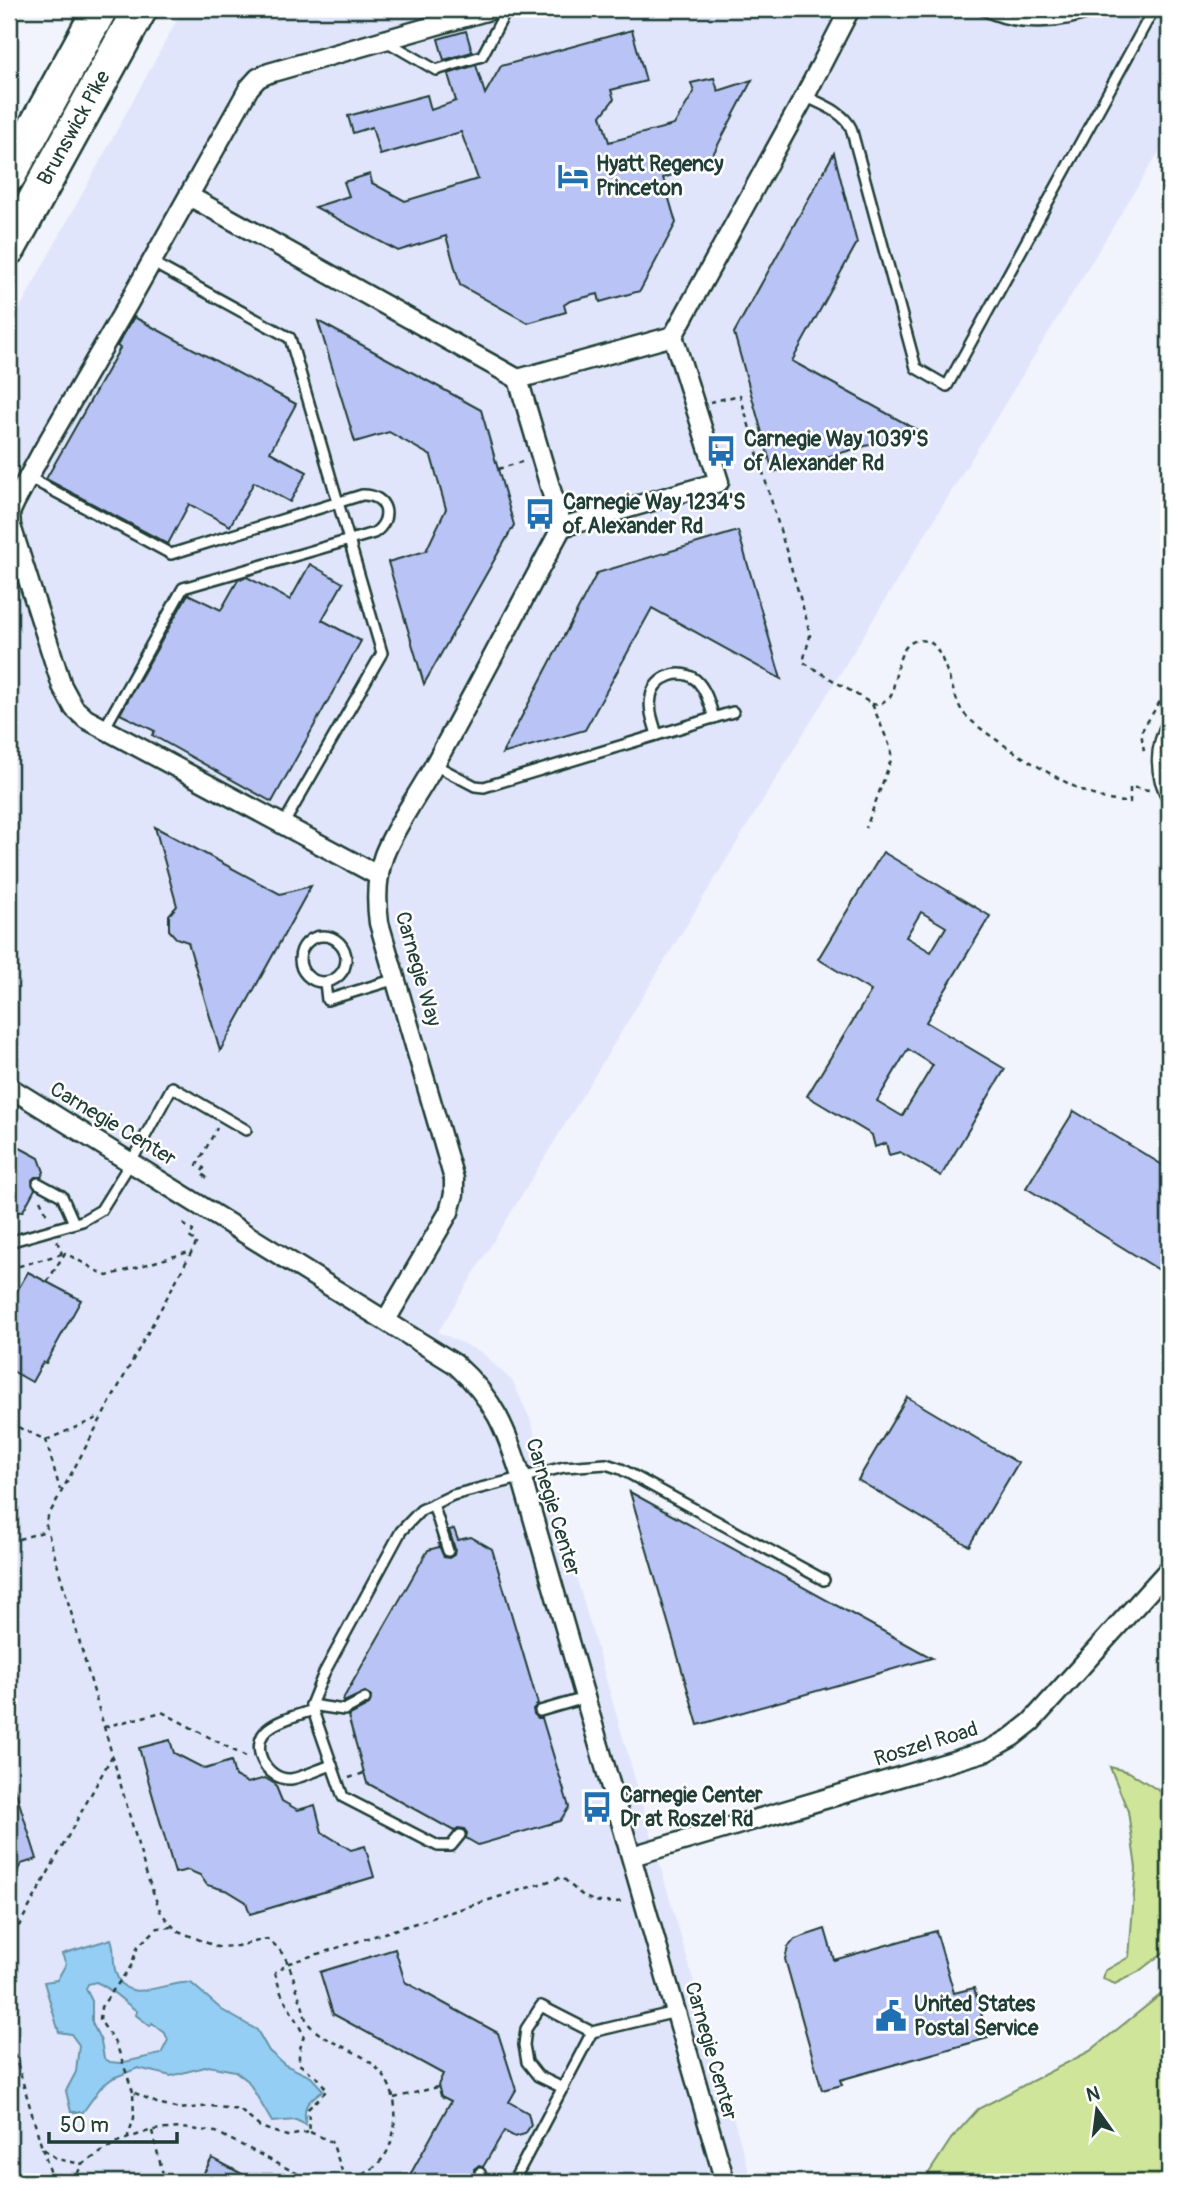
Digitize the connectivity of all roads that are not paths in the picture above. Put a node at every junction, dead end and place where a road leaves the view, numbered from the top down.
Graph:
1 (100, 9) edge
2 (140, 9) edge
3 (494, 9) edge
4 (507, 9) edge
5 (850, 9) edge
6 (982, 9) edge
7 (1099, 9) edge
8 (1143, 9) edge
9 (384, 39) junction
10 (805, 96) junction
11 (9, 174) edge
12 (189, 196) junction
13 (9, 248) edge
14 (151, 262) junction
15 (673, 336) junction
16 (518, 379) junction
17 (28, 477) junction
18 (9, 485) edge
19 (338, 502) junction
20 (562, 527) junction
21 (12, 536) edge
22 (349, 541) junction
23 (733, 712) dead end
24 (714, 718) junction
25 (1169, 719) edge
26 (104, 729) junction
27 (657, 735) junction
28 (435, 765) junction
29 (1169, 801) edge
30 (283, 825) junction
31 (379, 876) junction
32 (396, 979) junction
33 (325, 982) junction
34 (9, 1087) edge
35 (246, 1130) dead end
36 (131, 1162) junction
37 (38, 1183) dead end
38 (74, 1223) junction
39 (9, 1242) edge
40 (386, 1320) junction
41 (522, 1479) junction
42 (433, 1504) junction
43 (449, 1552) dead end
44 (1169, 1569) edge
45 (824, 1580) dead end
46 (585, 1698) junction
47 (365, 1699) dead end
48 (312, 1707) junction
49 (540, 1711) dead end
50 (332, 1765) junction
51 (460, 1835) dead end
52 (632, 1856) junction
53 (676, 2011) junction
54 (592, 2032) junction
55 (563, 2088) junction
56 (513, 2182) edge
57 (725, 2182) edge

1 - 11 highway, Brunswick Pike
2 - 13 highway, Brunswick Pike
3 - 9 street
4 - 9 lane
5 - 10 street
6 - 7 lane
8 - 10 lane
9 - 12 street
10 - 15 street
12 - 14 street
12 - 16 street
14 - 17 street
14 - 19 lane
15 - 16 street
15 - 20 street
16 - 20 street
17 - 18 street
17 - 19 lane
17 - 21 street
19 - 22 lane
19 - 22 lane
20 - 28 street, Carnegie Way
21 - 26 street
22 - 26 lane
22 - 30 lane
23 - 24 lane
24 - 27 lane
24 - 27 lane
25 - 29 lane
26 - 30 street
27 - 28 lane
28 - 31 street, Carnegie Way
30 - 31 street
31 - 32 street, Carnegie Way
32 - 33 lane
32 - 40 street, Carnegie Way
33 - 33 lane
34 - 36 street, Carnegie Center
35 - 36 lane
36 - 38 lane
36 - 40 street, Carnegie Center
37 - 38 lane
38 - 39 lane
40 - 41 street, Carnegie Center
41 - 42 lane
41 - 45 lane
41 - 46 street, Carnegie Center
42 - 43 lane
42 - 48 lane
44 - 52 street, Roszel Road
46 - 49 lane
46 - 52 street, Carnegie Center
47 - 48 lane
48 - 50 lane
48 - 50 lane
50 - 51 lane
52 - 53 street, Carnegie Center
53 - 54 lane
53 - 57 street, Carnegie Center
54 - 55 lane
54 - 55 lane
55 - 56 lane

